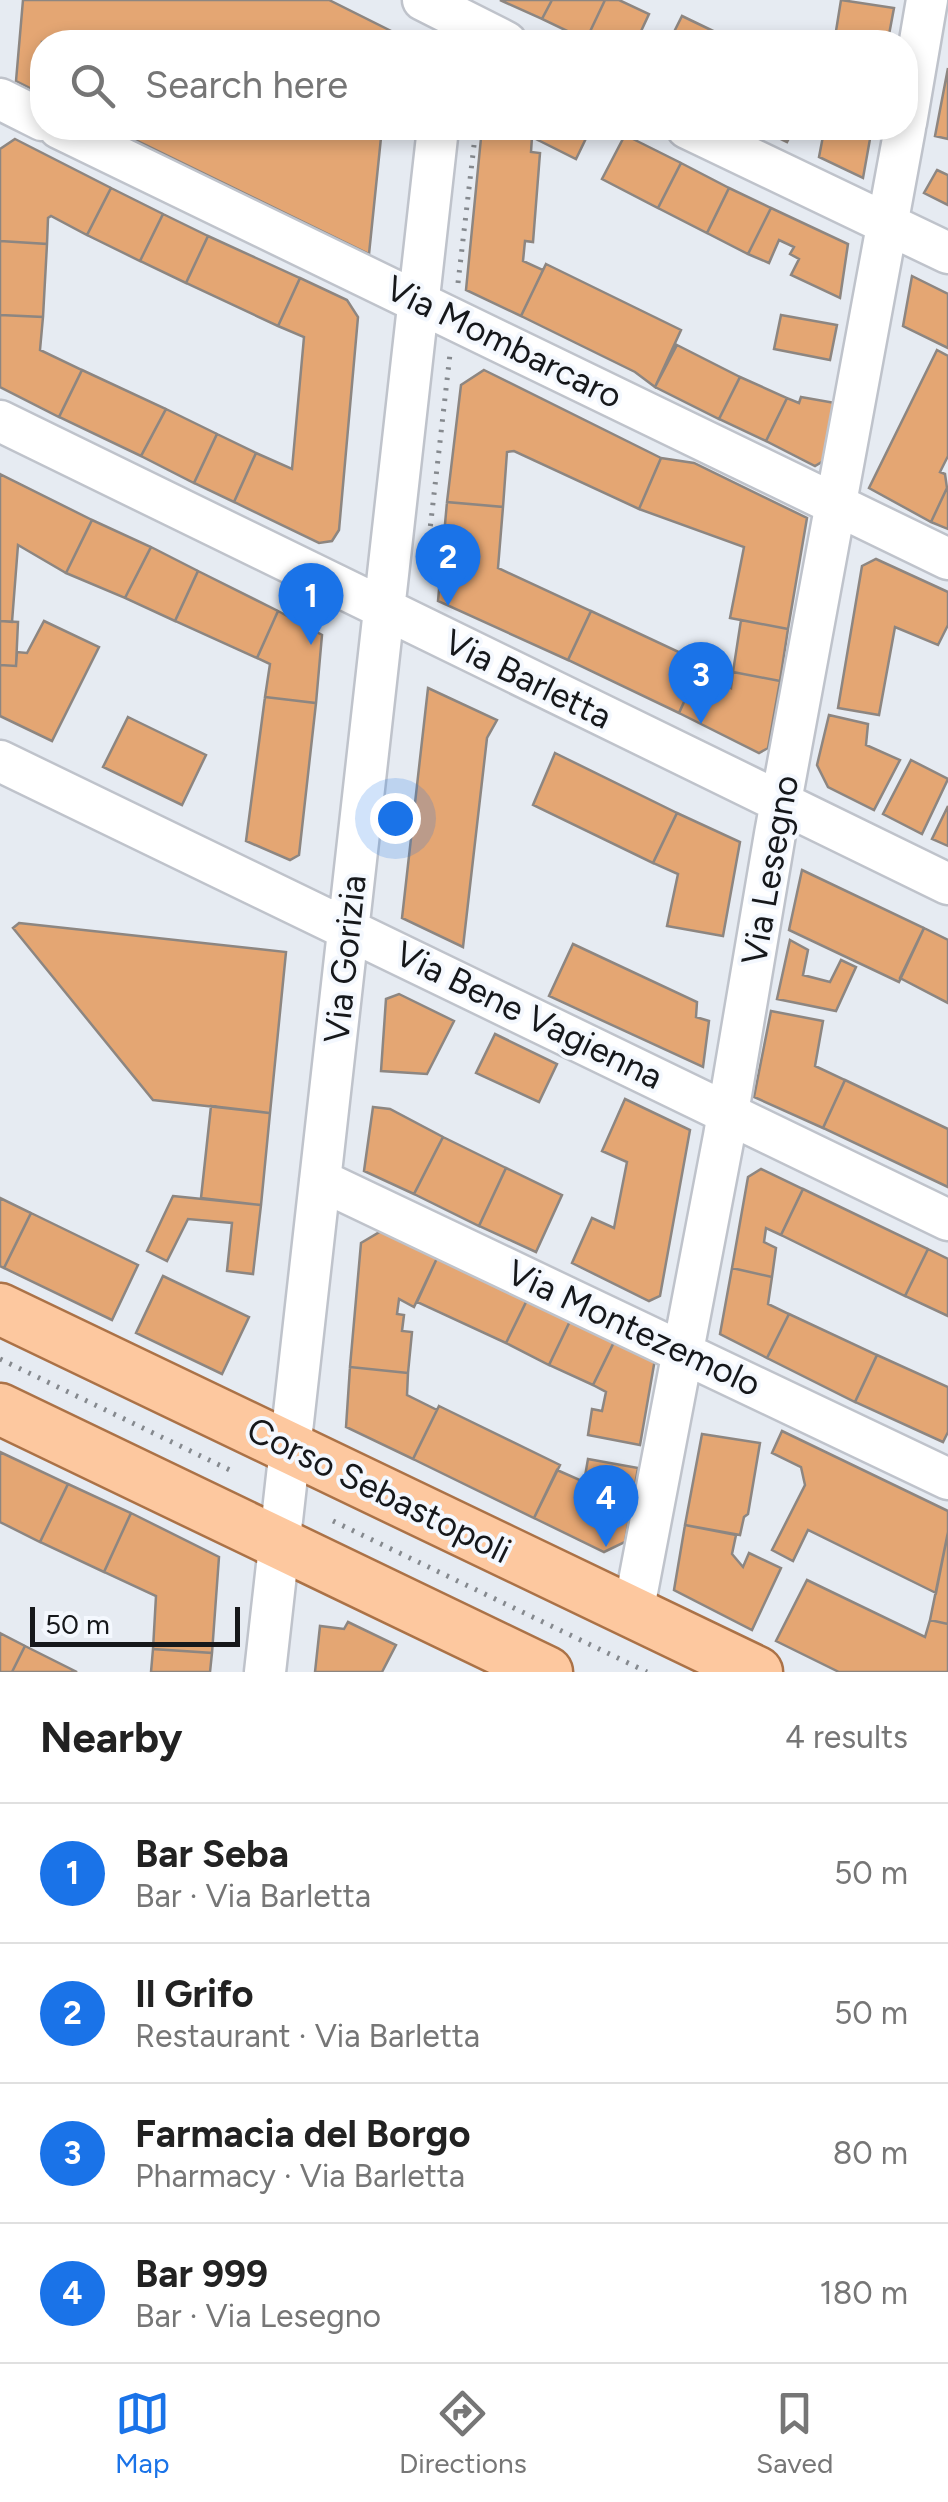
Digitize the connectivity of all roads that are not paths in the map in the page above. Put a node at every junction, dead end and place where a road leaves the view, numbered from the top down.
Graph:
1 (927, 0) edge
2 (443, 14) edge
3 (479, 30) edge
4 (918, 52) edge
5 (0, 99) edge
6 (30, 114) edge
7 (83, 140) edge
8 (437, 140) edge
9 (712, 140) edge
10 (903, 140) edge
11 (888, 224) junction
12 (948, 253) edge
13 (419, 300) junction
14 (0, 420) edge
15 (836, 506) junction
16 (948, 559) edge
17 (384, 610) junction
18 (0, 761) edge
19 (781, 801) junction
20 (948, 884) edge
21 (348, 928) junction
22 (728, 1113) junction
23 (320, 1180) junction
24 (948, 1220) edge
25 (0, 1309) edge
26 (684, 1351) junction
27 (0, 1408) edge
28 (290, 1447) junction
29 (948, 1479) edge
30 (279, 1544) junction
31 (633, 1613) junction
32 (264, 1672) edge
33 (547, 1672) edge
34 (757, 1672) edge

1 - 4 street, Via Lesegno
2 - 3 street
5 - 6 street
7 - 13 street, Via Mombarcaro
8 - 13 street, Via Gorizia
9 - 11 street
10 - 11 street, Via Lesegno
11 - 12 street
11 - 15 street, Via Lesegno
13 - 15 street, Via Mombarcaro
13 - 17 street, Via Gorizia
14 - 17 street, Via Barletta
15 - 16 street, Via Mombarcaro
15 - 19 street, Via Lesegno
17 - 19 street, Via Barletta
17 - 21 street, Via Gorizia
18 - 21 street, Via Bene Vagienna
19 - 20 street, Via Barletta
19 - 22 street, Via Lesegno
21 - 22 street, Via Bene Vagienna
21 - 23 street, Via Gorizia
22 - 24 street, Via Bene Vagienna
22 - 26 street, Via Lesegno
23 - 26 street, Via Montezemolo
23 - 28 street, Via Gorizia
25 - 28 main road, Corso Sebastopoli
26 - 29 street, Via Montezemolo
26 - 31 street, Via Lesegno
27 - 30 main road
28 - 30 street, Via Gorizia
28 - 31 main road, Corso Sebastopoli
30 - 32 street, Via Gorizia
30 - 33 main road
31 - 34 main road, Corso Sebastopoli

